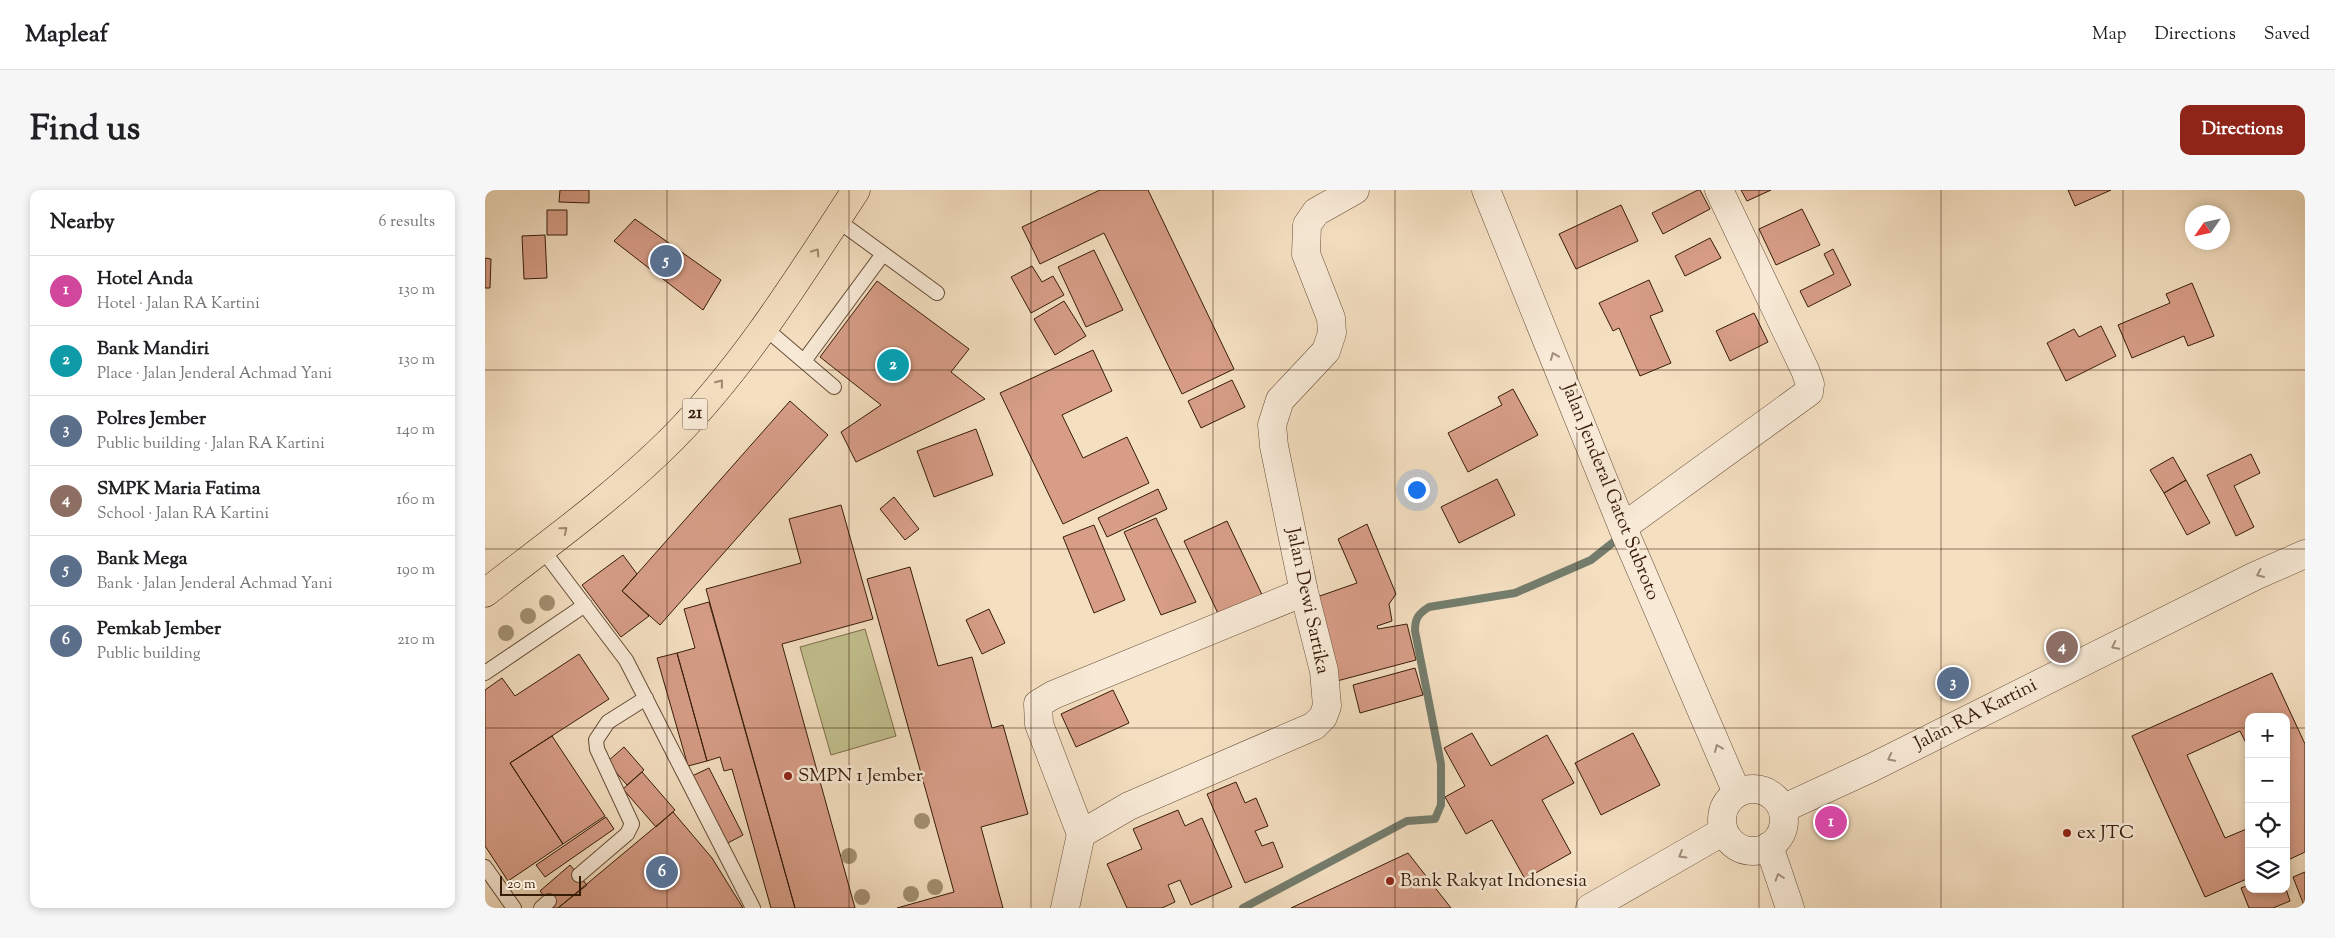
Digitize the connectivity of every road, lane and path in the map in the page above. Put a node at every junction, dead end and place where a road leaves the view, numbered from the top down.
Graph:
1 (856, 190) edge
2 (1355, 190) edge
3 (1486, 190) edge
4 (1719, 190) edge
5 (837, 220) junction
6 (883, 254) junction
7 (937, 293) dead end
8 (765, 328) junction
9 (804, 361) junction
10 (834, 387) dead end
11 (1623, 528) junction
12 (542, 549) junction
13 (2305, 554) edge
14 (1304, 592) junction
15 (485, 593) edge
16 (585, 605) junction
17 (485, 673) edge
18 (646, 698) junction
19 (1737, 793) junction
20 (1782, 809) junction
21 (1724, 831) junction
22 (1081, 834) junction
23 (1769, 846) junction
24 (485, 866) edge
25 (579, 875) dead end
26 (514, 908) edge
27 (753, 908) edge
28 (1065, 908) edge
29 (1590, 908) edge
30 (1790, 908) edge

1 - 5 highway, 21
2 - 14 street, Jalan Dewi Sartika
11 -> 3 street, Jalan Jenderal Gatot Subroto
4 - 11 street
5 - 6 lane
8 -> 5 highway, 21
6 - 7 lane
6 - 9 lane
8 - 9 lane
12 -> 8 highway, 21
9 - 10 lane
19 -> 11 street, Jalan Jenderal Gatot Subroto
12 - 15 highway, 21
12 - 16 lane
13 -> 20 street, Jalan RA Kartini
14 - 22 street, Jalan Dewi Sartika
14 - 22 street
16 - 17 lane
16 - 18 lane
18 - 25 lane
18 - 27 lane
19 - 20 street
19 - 21 street
20 - 23 street
21 - 23 street
21 -> 29 street
22 - 28 street
30 -> 23 street
24 - 26 lane

